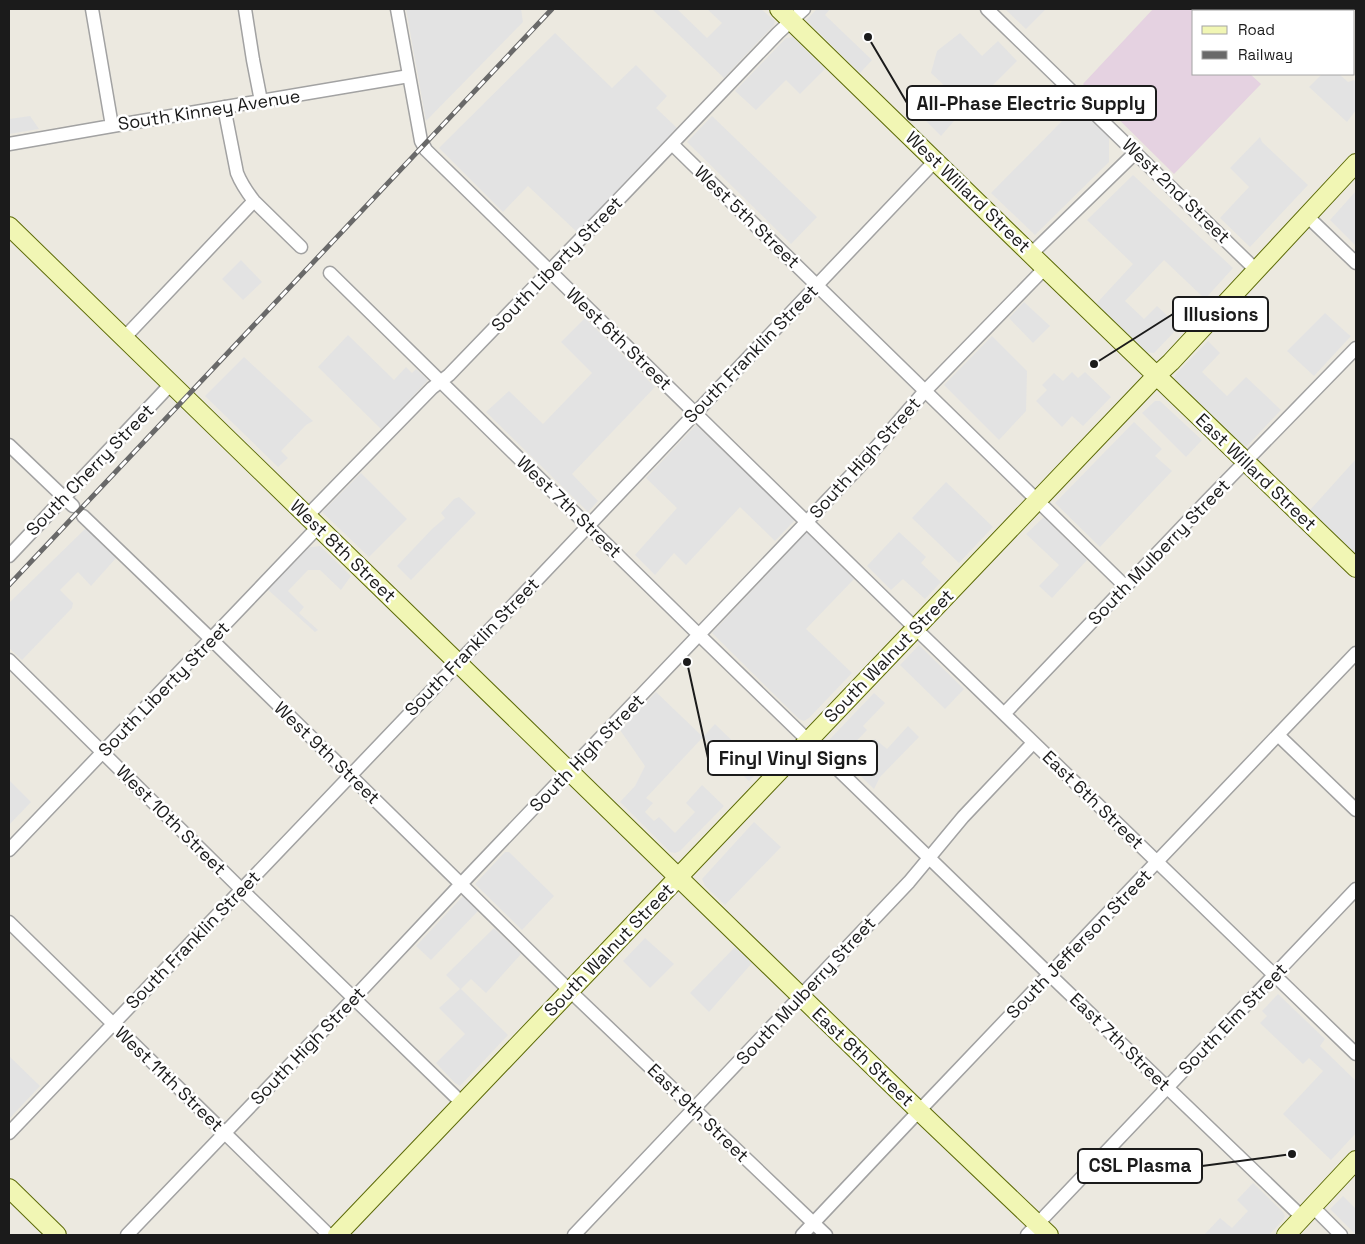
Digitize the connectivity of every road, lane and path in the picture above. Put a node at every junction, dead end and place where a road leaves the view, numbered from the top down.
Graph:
1 (92, 9) edge
2 (245, 9) edge
3 (397, 9) edge
4 (987, 9) edge
5 (792, 13) edge
6 (409, 76) junction
7 (261, 101) junction
8 (224, 107) junction
9 (112, 126) junction
10 (9, 144) edge
11 (672, 144) junction
12 (1136, 152) junction
13 (935, 160) junction
14 (1356, 163) edge
15 (254, 200) junction
16 (1307, 216) junction
17 (9, 226) edge
18 (301, 248) dead end
19 (1032, 254) junction
20 (1356, 263) edge
21 (1045, 268) junction
22 (1256, 270) junction
23 (551, 272) junction
24 (330, 273) dead end
25 (816, 285) junction
26 (124, 338) junction
27 (1356, 348) edge
28 (1156, 375) junction
29 (441, 382) junction
30 (171, 384) junction
31 (925, 391) junction
32 (695, 413) junction
33 (9, 445) edge
34 (1246, 462) junction
35 (1037, 500) junction
36 (68, 502) junction
37 (82, 516) dead end
38 (313, 521) junction
39 (806, 522) junction
40 (588, 526) junction
41 (9, 556) edge
42 (1356, 568) edge
43 (1126, 587) junction
44 (916, 628) junction
45 (699, 635) junction
46 (210, 639) junction
47 (1356, 653) edge
48 (9, 660) edge
49 (458, 663) junction
50 (1004, 714) junction
51 (1278, 735) junction
52 (808, 741) junction
53 (1033, 743) junction
54 (103, 752) junction
55 (569, 771) junction
56 (350, 776) junction
57 (1356, 810) edge
58 (9, 850) edge
59 (930, 859) junction
60 (1158, 862) junction
61 (678, 878) junction
62 (461, 884) junction
63 (1356, 888) edge
64 (242, 889) junction
65 (9, 922) edge
66 (1050, 975) junction
67 (1275, 975) junction
68 (570, 991) junction
69 (801, 996) junction
70 (354, 998) junction
71 (113, 1023) junction
72 (1356, 1054) edge
73 (1167, 1088) junction
74 (462, 1104) junction
75 (694, 1109) junction
76 (919, 1111) junction
77 (9, 1133) edge
78 (224, 1133) junction
79 (1356, 1160) edge
80 (9, 1188) edge
81 (1307, 1212) junction
82 (813, 1223) junction
83 (1038, 1231) edge
84 (57, 1235) edge
85 (126, 1235) edge
86 (329, 1235) edge
87 (337, 1235) edge
88 (574, 1235) edge
89 (802, 1235) edge
90 (826, 1235) edge
91 (1286, 1235) edge
92 (1341, 1235) edge

1 - 9 street
2 - 7 street
3 - 6 street, West 6th Street
4 - 12 street, West 2nd Street
5 - 11 street, South Liberty Street
5 - 13 street, West Willard Street
6 - 7 street, South Kinney Avenue
6 - 23 street, West 6th Street
7 - 8 street, South Kinney Avenue
8 - 9 street, South Kinney Avenue
8 - 15 street
9 - 10 street, South Kinney Avenue
11 - 23 street, South Liberty Street
11 - 25 street, West 5th Street
12 - 19 street
12 - 22 street, West 2nd Street
13 - 19 street, West Willard Street
13 - 25 street, South Franklin Street
14 - 16 street, South Walnut Street
15 - 18 street
15 - 26 street
16 - 20 street
16 - 22 street, South Walnut Street
17 - 26 street, West 8th Street
19 - 21 street, West Willard Street
21 - 28 street, West Willard Street
21 - 31 street, South High Street
22 - 28 street, South Walnut Street
23 - 29 street, South Liberty Street
23 - 32 street, West 6th Street
24 - 29 street, West 7th Street
25 - 31 street, West 5th Street
25 - 32 street, South Franklin Street
26 - 30 street, West 8th Street
27 - 34 street, South Mulberry Street
28 - 34 street, East Willard Street
28 - 35 street, South Walnut Street
29 - 38 street, South Liberty Street
29 - 40 street, West 7th Street
30 - 36 street, South Cherry Street
30 - 38 street, West 8th Street
31 - 35 street, West 5th Street
31 - 39 street, South High Street
32 - 39 street, West 6th Street
32 - 40 street, South Franklin Street
33 - 36 street
34 - 42 street, East Willard Street
34 - 43 street, South Mulberry Street
35 - 43 street, West 5th Street
35 - 44 street, South Walnut Street
36 - 41 street, South Cherry Street
37 - 46 street, West 9th Street
38 - 46 street, South Liberty Street
38 - 49 street, West 8th Street
39 - 44 street, West 6th Street
39 - 45 street, South High Street
40 - 45 street, West 7th Street
40 - 49 street, South Franklin Street
43 - 50 street, South Mulberry Street
44 - 50 street, East 6th Street
44 - 52 street, South Walnut Street
45 - 52 street, West 7th Street
45 - 55 street, South High Street
46 - 54 street, South Liberty Street
46 - 56 street, West 9th Street
47 - 51 street, South Jefferson Street
48 - 54 street, West 10th Street
49 - 55 street, West 8th Street
49 - 56 street, South Franklin Street
50 - 53 street, East 6th Street
51 - 57 street
51 - 60 street, South Jefferson Street
52 - 59 street, East 7th Street
52 - 61 street, South Walnut Street
53 - 59 street, South Mulberry Street
53 - 60 street, East 6th Street
54 - 58 street, South Liberty Street
54 - 64 street, West 10th Street
55 - 61 street, West 8th Street
55 - 62 street, South High Street
56 - 62 street, West 9th Street
56 - 64 street, South Franklin Street
59 - 66 street, East 7th Street
59 - 69 street, South Mulberry Street
60 - 66 street, South Jefferson Street
60 - 67 street, East 6th Street
61 - 68 street, South Walnut Street
61 - 69 street, East 8th Street
62 - 68 street, West 9th Street
62 - 70 street, South High Street
63 - 67 street, South Elm Street
64 - 70 street, West 10th Street
64 - 71 street, South Franklin Street
65 - 71 street, West 11th Street
66 - 73 street, East 7th Street
66 - 76 street, South Jefferson Street
67 - 72 street, East 6th Street
67 - 73 street, South Elm Street
68 - 74 street, South Walnut Street
68 - 75 street, East 9th Street
69 - 75 street, South Mulberry Street
69 - 76 street, East 8th Street
70 - 74 street, West 10th Street
70 - 78 street, South High Street
71 - 77 street, South Franklin Street
71 - 78 street, West 11th Street
73 - 81 street, East 7th Street
73 - 83 street, South Elm Street
74 - 87 street, South Walnut Street
75 - 82 street, East 9th Street
75 - 88 street, South Mulberry Street
76 - 82 street, South Jefferson Street
76 - 83 street, East 8th Street
78 - 85 street, South High Street
78 - 86 street, West 11th Street
79 - 81 street
80 - 84 street
81 - 91 street
81 - 92 street, East 7th Street
82 - 89 street, South Jefferson Street
82 - 90 street, East 9th Street

